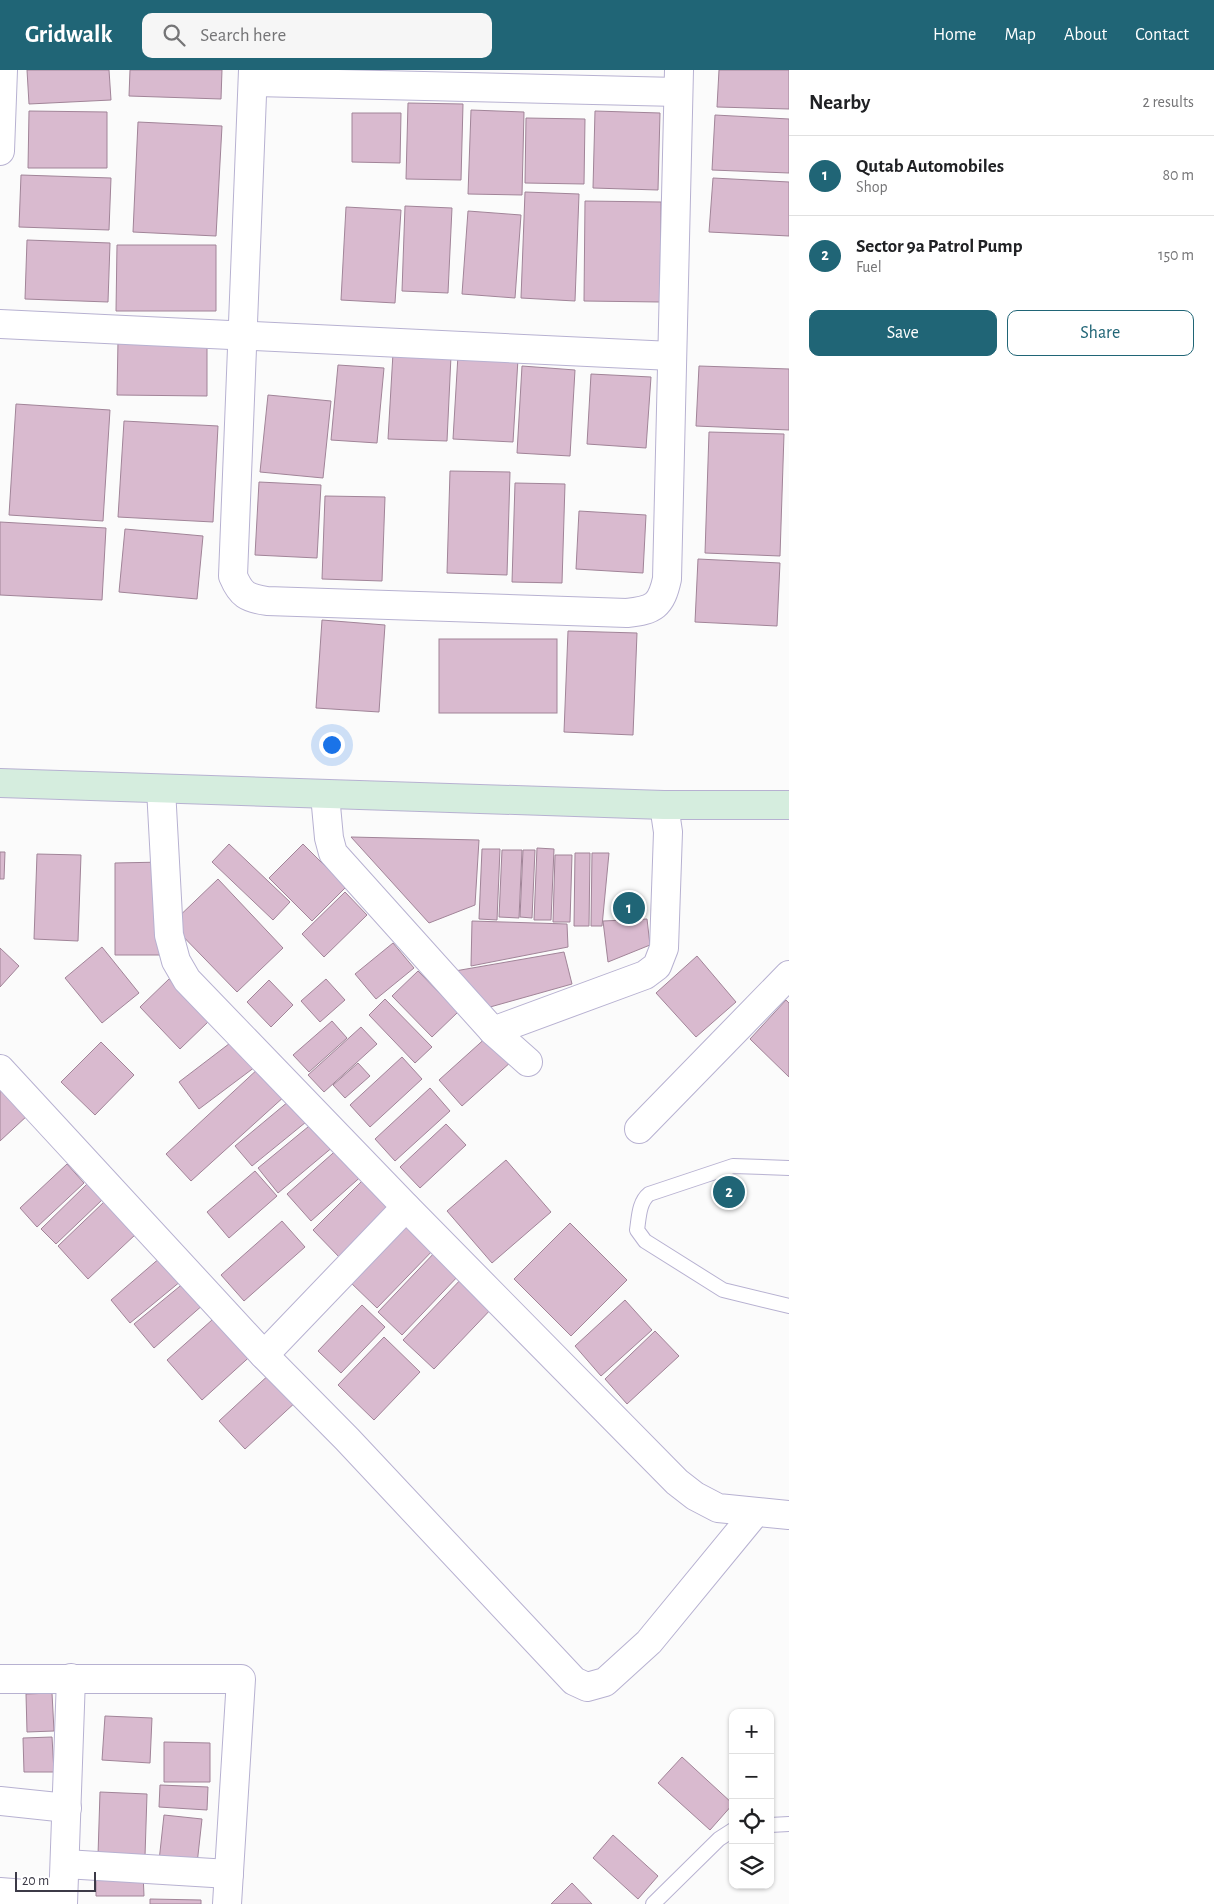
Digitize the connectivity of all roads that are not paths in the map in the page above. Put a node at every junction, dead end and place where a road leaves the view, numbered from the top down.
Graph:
1 (3, 70) edge
2 (253, 76) edge
3 (678, 81) edge
4 (0, 151) edge
5 (0, 324) edge
6 (242, 336) junction
7 (672, 356) junction
8 (0, 783) edge
9 (161, 789) junction
10 (325, 795) junction
11 (664, 805) junction
12 (789, 805) edge
13 (789, 975) edge
14 (493, 1031) junction
15 (528, 1062) dead end
16 (0, 1069) edge
17 (639, 1129) dead end
18 (789, 1168) edge
19 (406, 1207) junction
20 (789, 1306) edge
21 (264, 1355) junction
22 (755, 1513) junction
23 (789, 1516) edge
24 (71, 1678) junction
25 (0, 1679) edge
26 (0, 1801) edge
27 (67, 1808) junction
28 (789, 1824) edge
29 (774, 1826) edge
30 (729, 1833) edge
31 (65, 1864) junction
32 (229, 1874) junction
33 (0, 1892) edge
34 (63, 1900) edge
35 (227, 1904) edge
36 (653, 1904) edge

1 - 4 street
2 - 3 street
2 - 6 street
3 - 7 street
5 - 6 street
6 - 7 street
6 - 7 street
8 - 9 street
9 - 10 street
9 - 19 street
10 - 11 street
10 - 14 street
11 - 12 street
11 - 14 street
13 - 17 street
14 - 15 street
16 - 21 street
18 - 20 lane
19 - 21 street
19 - 22 street
21 - 22 street
22 - 23 street
24 - 25 street
24 - 27 street
24 - 32 street
26 - 27 street
27 - 31 street
28 - 29 lane
30 - 36 lane
31 - 32 street
31 - 34 street
32 - 35 street
33 - 34 street

